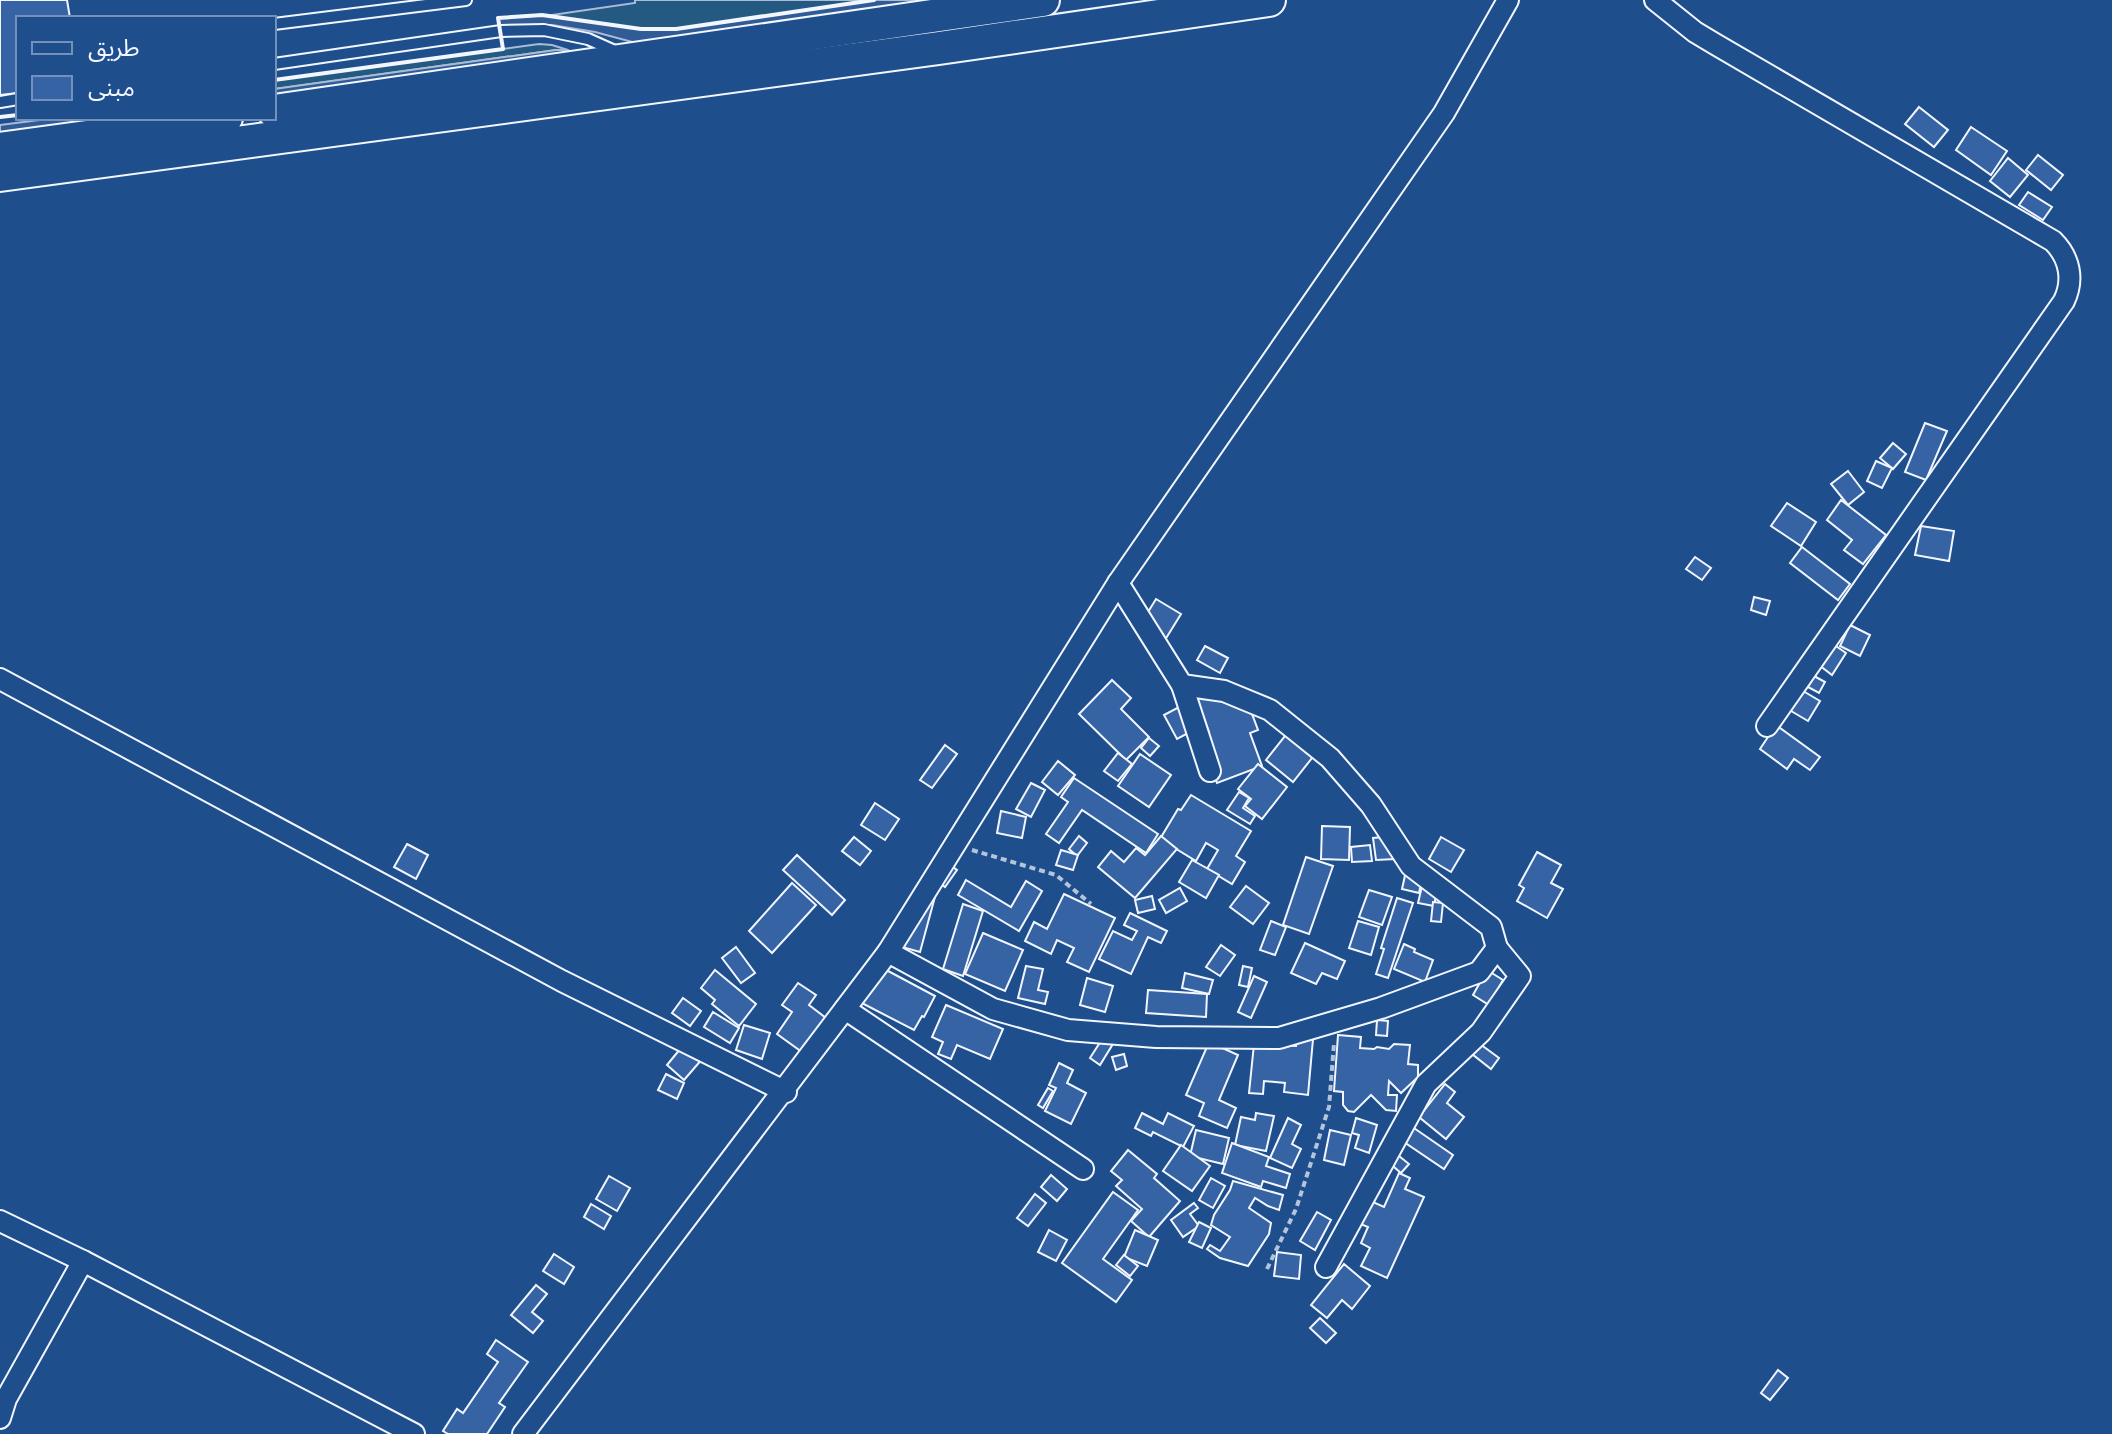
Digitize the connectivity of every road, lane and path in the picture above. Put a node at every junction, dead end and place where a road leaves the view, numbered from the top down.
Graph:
1 (466, 0) edge
2 (1043, 0) edge
3 (1269, 0) edge
4 (1508, 0) edge
5 (1662, 1) edge
6 (276, 24) edge
7 (633, 61) junction
8 (276, 64) edge
9 (276, 111) edge
10 (211, 120) edge
11 (0, 149) edge
12 (0, 175) edge
13 (1118, 583) junction
14 (0, 679) edge
15 (1182, 685) junction
16 (1767, 726) dead end
17 (1210, 771) dead end
18 (955, 845) junction
19 (1091, 904) dead end
20 (1497, 948) junction
21 (888, 952) junction
22 (845, 1009) junction
23 (1336, 1022) junction
24 (785, 1091) junction
25 (1083, 1169) dead end
26 (0, 1221) edge
27 (83, 1261) junction
28 (1326, 1267) dead end
29 (1267, 1269) dead end
30 (0, 1418) edge
31 (414, 1434) edge
32 (523, 1434) edge

1 - 6 lane
2 - 7 highway
3 - 12 highway
4 - 13 street
5 - 16 street
7 - 8 lane
7 - 9 highway
10 - 11 highway
13 - 15 street
13 - 18 street
14 - 24 street
15 - 17 street
15 - 20 street
18 - 19 path
18 - 21 street
20 - 23 street
20 - 28 street
21 - 22 street
21 - 23 street
22 - 24 street
22 - 25 street
23 - 29 path
24 - 32 street
26 - 27 street
27 - 30 street
27 - 31 street

